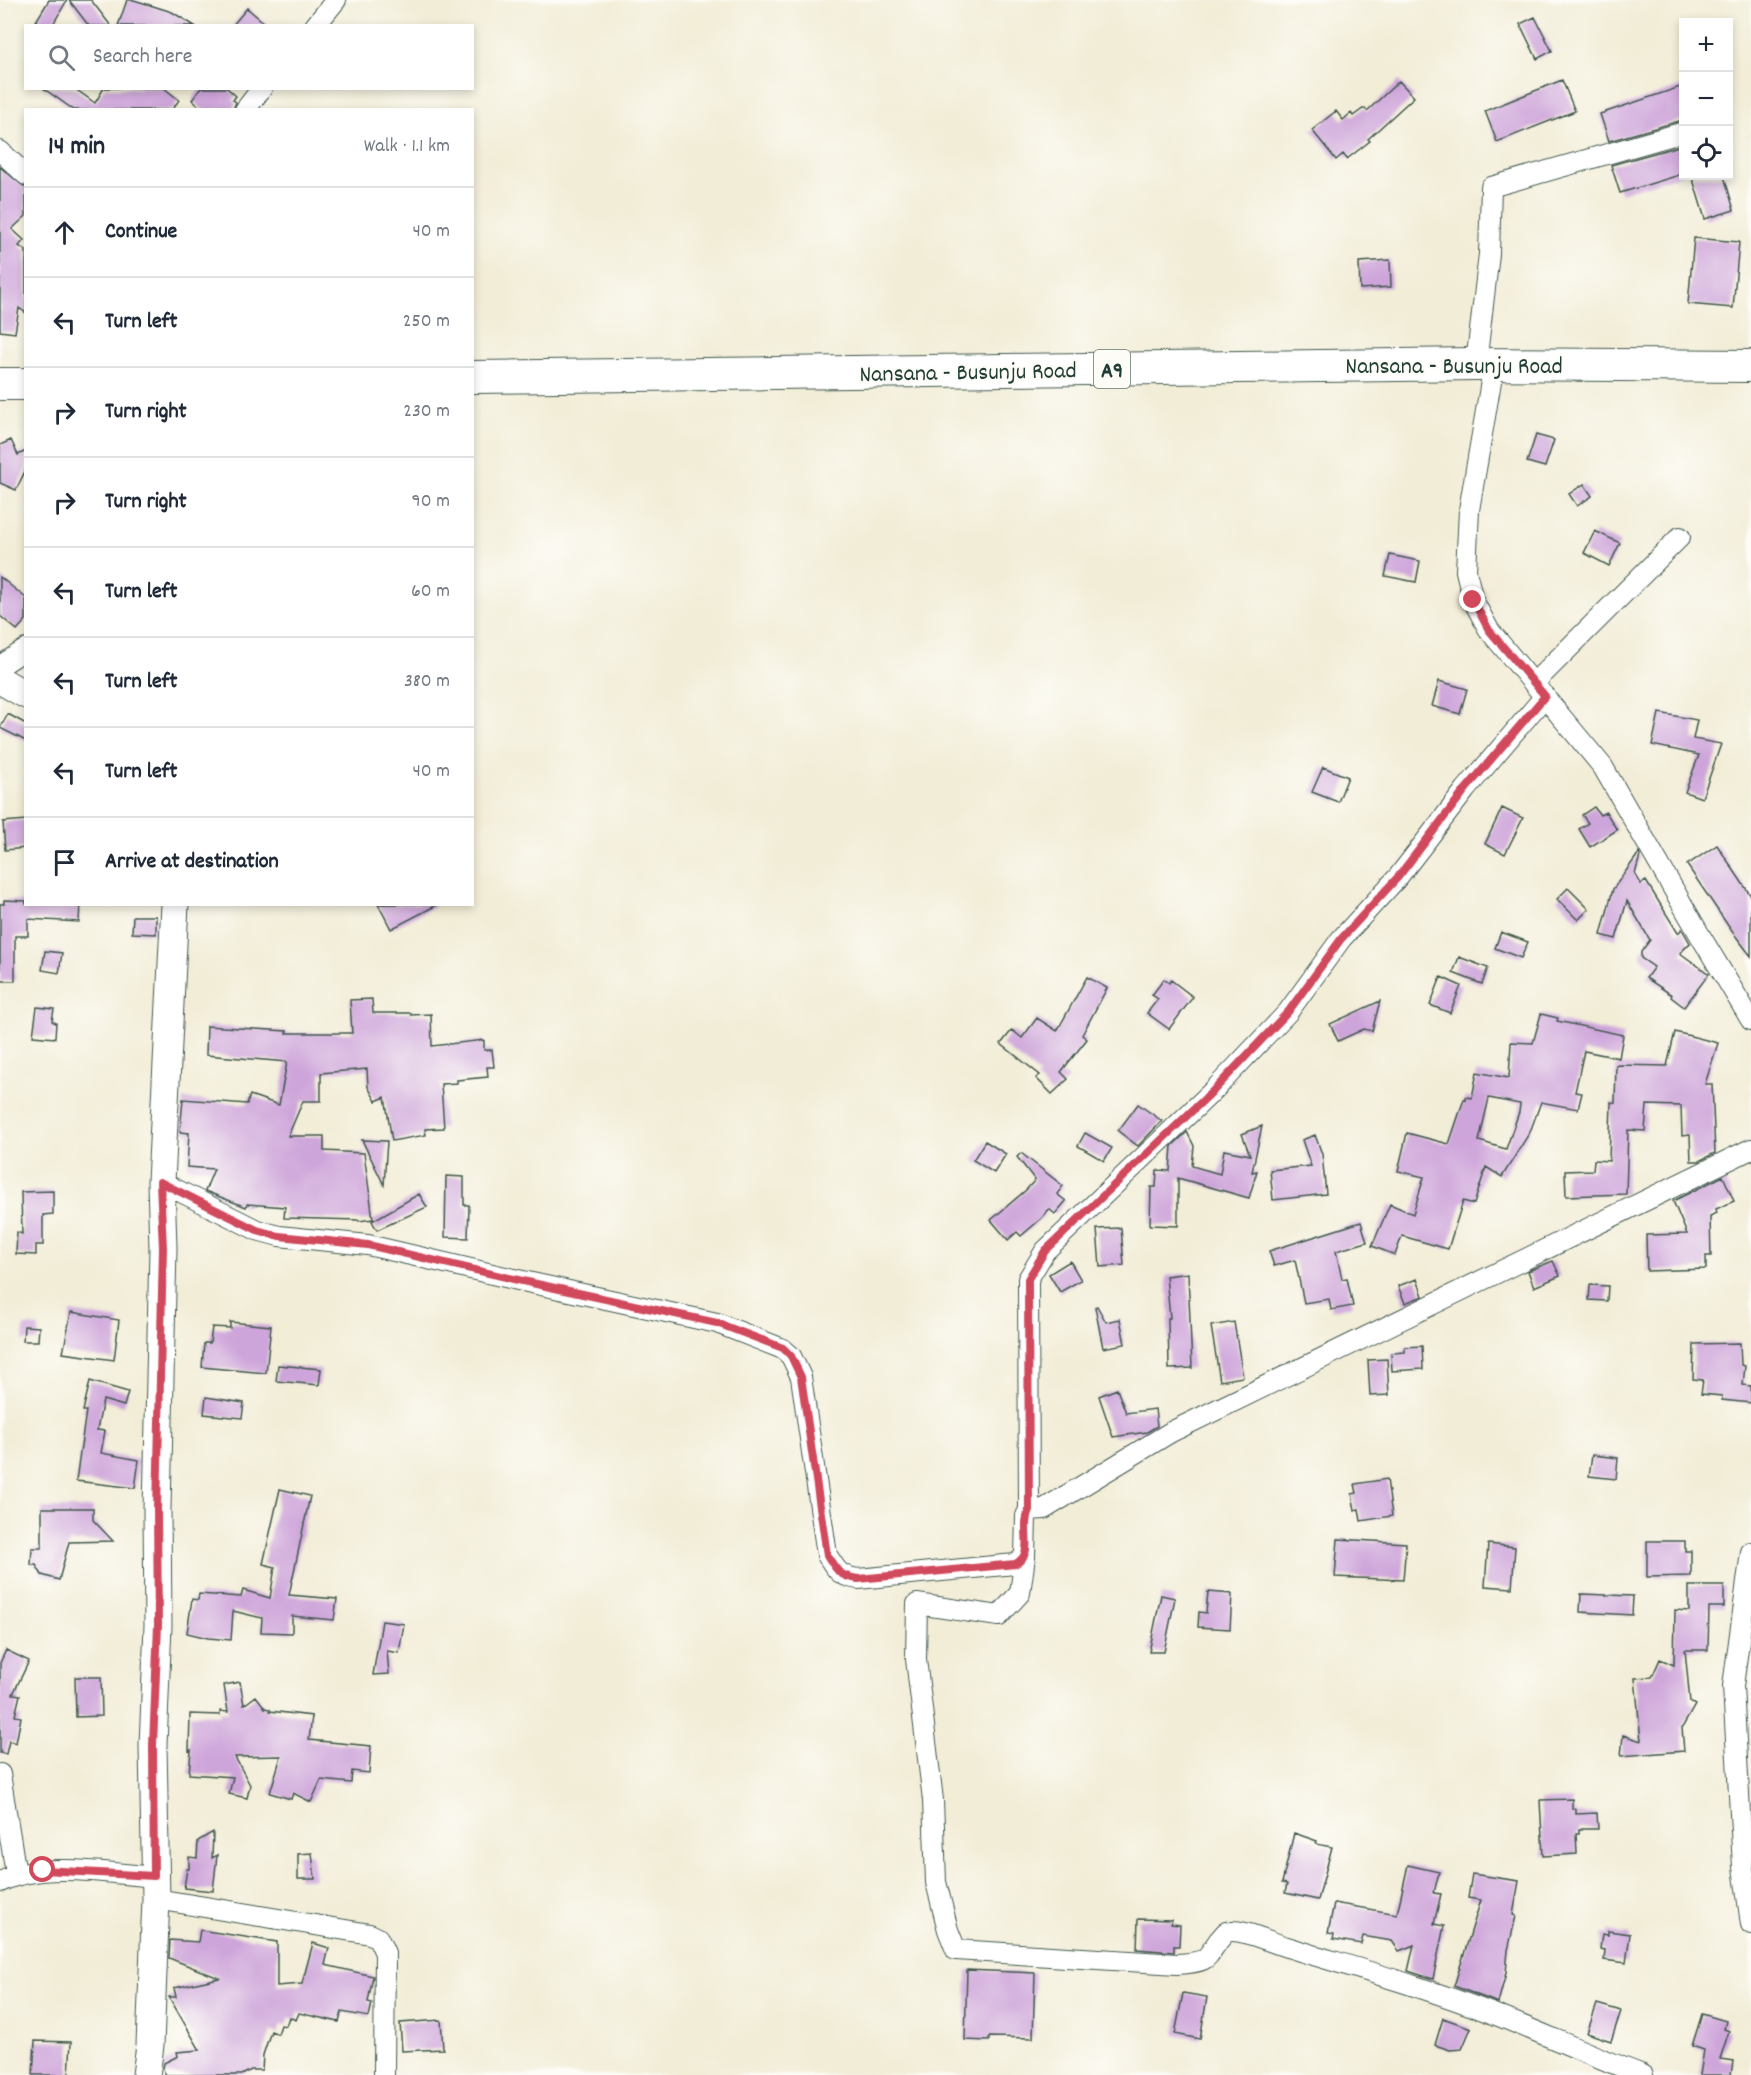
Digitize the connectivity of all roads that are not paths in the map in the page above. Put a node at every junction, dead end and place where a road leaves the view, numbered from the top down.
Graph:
1 (336, 0) edge
2 (317, 24) edge
3 (260, 90) edge
4 (246, 108) edge
5 (1679, 133) edge
6 (0, 151) edge
7 (24, 173) edge
8 (1485, 364) junction
9 (1751, 366) edge
10 (474, 377) edge
11 (0, 384) edge
12 (24, 384) edge
13 (1680, 537) dead end
14 (24, 650) edge
15 (0, 666) edge
16 (0, 680) edge
17 (1540, 690) junction
18 (24, 693) edge
19 (175, 906) edge
20 (1751, 1020) edge
21 (1751, 1149) edge
22 (160, 1182) junction
23 (1029, 1510) junction
24 (1751, 1552) edge
25 (1025, 1557) junction
26 (1748, 1596) edge
27 (0, 1774) edge
28 (8, 1878) edge
29 (155, 1888) junction
30 (1751, 1924) edge
31 (146, 2075) edge
32 (384, 2075) edge
33 (1643, 2075) edge

1 - 2 street
3 - 4 street
5 - 8 street
6 - 7 street
8 - 9 main road, Nansana - Busunju Road / A9
8 - 10 main road, Nansana - Busunju Road / A9
8 - 17 street
11 - 12 main road
13 - 17 street
14 - 15 street
16 - 18 street
17 - 20 street
17 - 23 street
19 - 22 street
21 - 23 street
22 - 25 street
22 - 29 street
23 - 25 street
24 - 26 street
25 - 33 street
26 - 30 street
27 - 28 street
28 - 29 street
29 - 31 street
29 - 32 street

